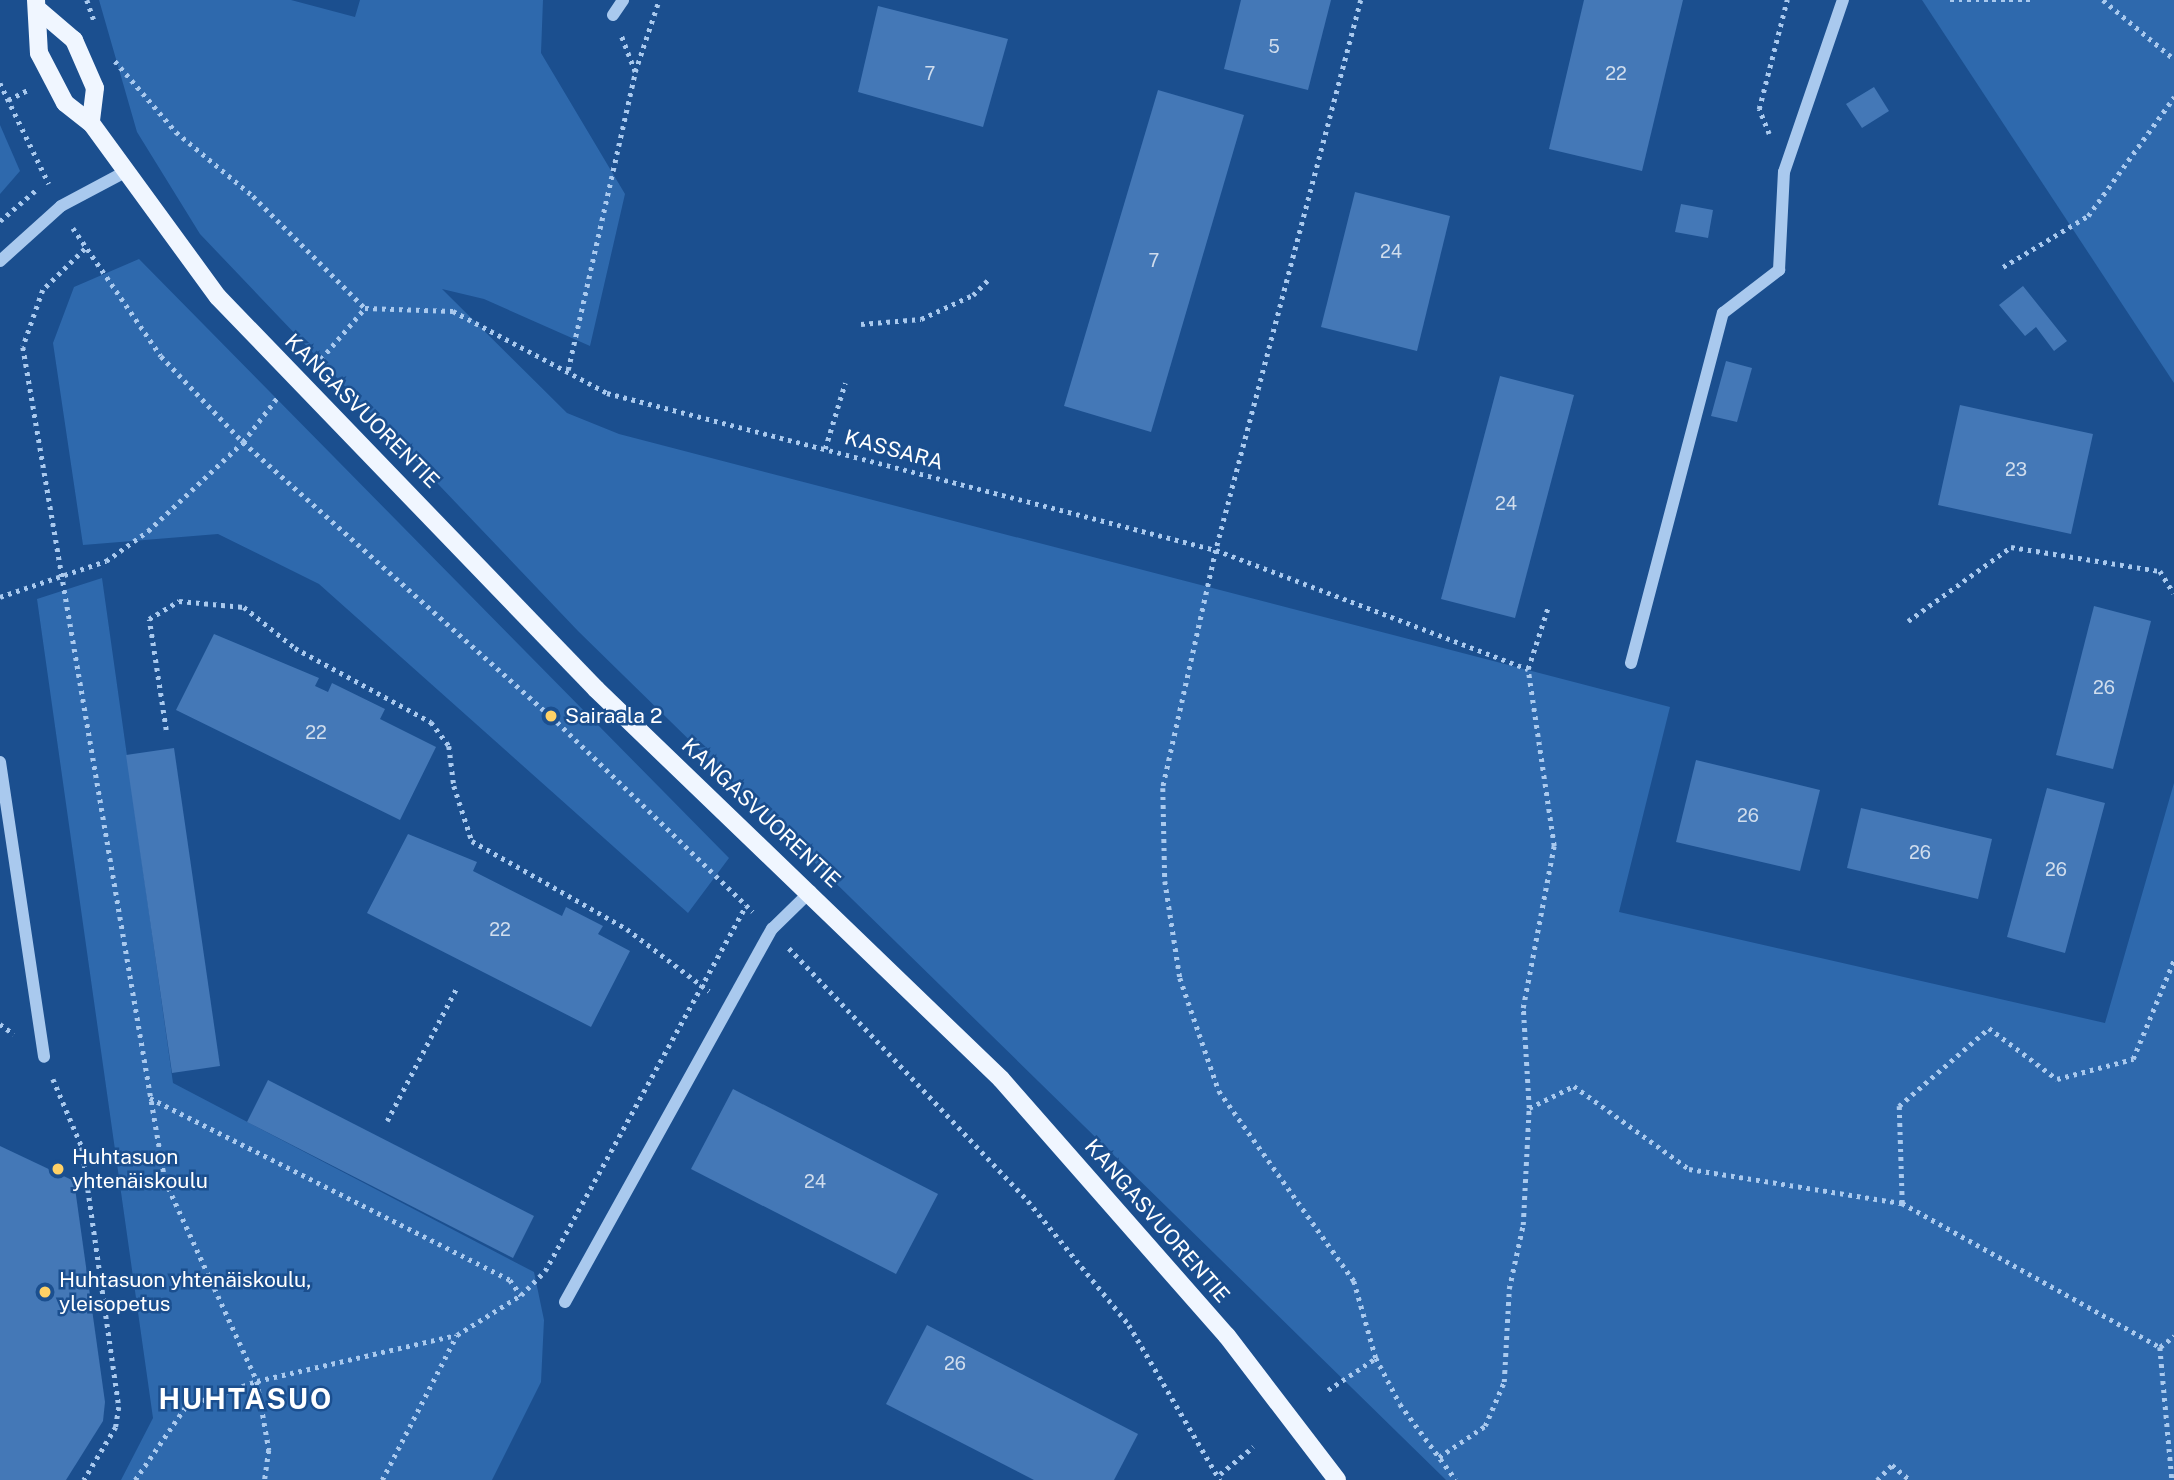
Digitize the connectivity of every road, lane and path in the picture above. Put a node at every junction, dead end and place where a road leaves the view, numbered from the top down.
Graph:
1 (623, 0) edge
2 (659, 0) edge
3 (1361, 0) edge
4 (1787, 0) edge
5 (1843, 0) edge
6 (1950, 0) edge
7 (2035, 0) edge
8 (2103, 0) edge
9 (38, 5) edge
10 (613, 15) joint
11 (2174, 59) edge
12 (83, 64) junction
13 (635, 72) junction
14 (52, 78) junction
15 (0, 83) edge
16 (2174, 97) edge
17 (8, 100) junction
18 (91, 123) junction
19 (1784, 172) junction
20 (123, 173) junction
21 (47, 180) junction
22 (61, 205) junction
23 (0, 221) edge
24 (85, 249) junction
25 (0, 261) edge
26 (2003, 267) dead end
27 (988, 280) dead end
28 (365, 308) junction
29 (861, 324) dead end
30 (321, 359) dead end
31 (568, 371) junction
32 (845, 383) dead end
33 (277, 398) dead end
34 (243, 443) junction
35 (825, 449) junction
36 (1216, 550) junction
37 (59, 577) junction
38 (2174, 593) edge
39 (0, 597) edge
40 (1548, 607) dead end
41 (1908, 621) dead end
42 (1631, 663) dead end
43 (1528, 669) junction
44 (166, 730) dead end
45 (0, 762) edge
46 (811, 891) junction
47 (746, 905) junction
48 (772, 929) junction
49 (2174, 960) edge
50 (703, 987) junction
51 (456, 989) dead end
52 (729, 1007) junction
53 (44, 1057) joint
54 (150, 1098) junction
55 (1529, 1108) junction
56 (387, 1121) dead end
57 (1902, 1203) junction
58 (521, 1295) junction
59 (565, 1302) dead end
60 (457, 1335) junction
61 (2174, 1336) edge
62 (2160, 1347) junction
63 (1376, 1358) junction
64 (257, 1381) junction
65 (1328, 1390) dead end
66 (1253, 1447) dead end
67 (1439, 1457) junction
68 (1220, 1477) edge
69 (84, 1480) edge
70 (135, 1480) edge
71 (265, 1480) edge
72 (382, 1480) edge
73 (1337, 1480) edge
74 (1456, 1480) edge
75 (1877, 1480) edge
76 (1910, 1480) edge
77 (2172, 1480) edge

1 - 10 street
2 - 13 path
3 - 36 path
4 - 19 path
5 - 19 street
6 - 7 path
8 - 11 path
9 - 12 main road, KANGASVUORENTIE
9 - 14 main road, KANGASVUORENTIE
10 - 13 path
12 - 18 main road, KANGASVUORENTIE
12 - 28 path
13 - 31 path
14 - 17 path
14 - 18 main road, KANGASVUORENTIE
15 - 17 path
16 - 26 path
17 - 21 path
18 - 20 main road, KANGASVUORENTIE
19 - 42 street
20 - 22 street
20 - 46 main road, KANGASVUORENTIE
21 - 22 path
21 - 23 path
22 - 24 path
22 - 25 street
24 - 34 path
24 - 37 path
27 - 29 path
28 - 30 path
28 - 31 path, KASSARA
31 - 35 path, KASSARA
32 - 35 path
33 - 34 path
34 - 37 path
34 - 47 path
35 - 36 path, KASSARA
36 - 43 path, KASSARA
36 - 63 path
37 - 39 path
37 - 54 path
38 - 41 path
40 - 43 path
43 - 55 path
44 - 50 path
45 - 53 street
46 - 48 street
46 - 73 main road, KANGASVUORENTIE
47 - 48 path
47 - 50 path
48 - 52 street
48 - 68 path
49 - 57 path
50 - 52 path
50 - 58 path
51 - 56 path
52 - 59 street
53 - 69 path
54 - 58 path
54 - 64 path
55 - 57 path
55 - 67 path
57 - 62 path
58 - 60 path
60 - 64 path
60 - 72 path
61 - 62 path
62 - 77 path
63 - 65 path
63 - 67 path
64 - 70 path
64 - 71 path
66 - 68 path
67 - 74 path
75 - 76 path

